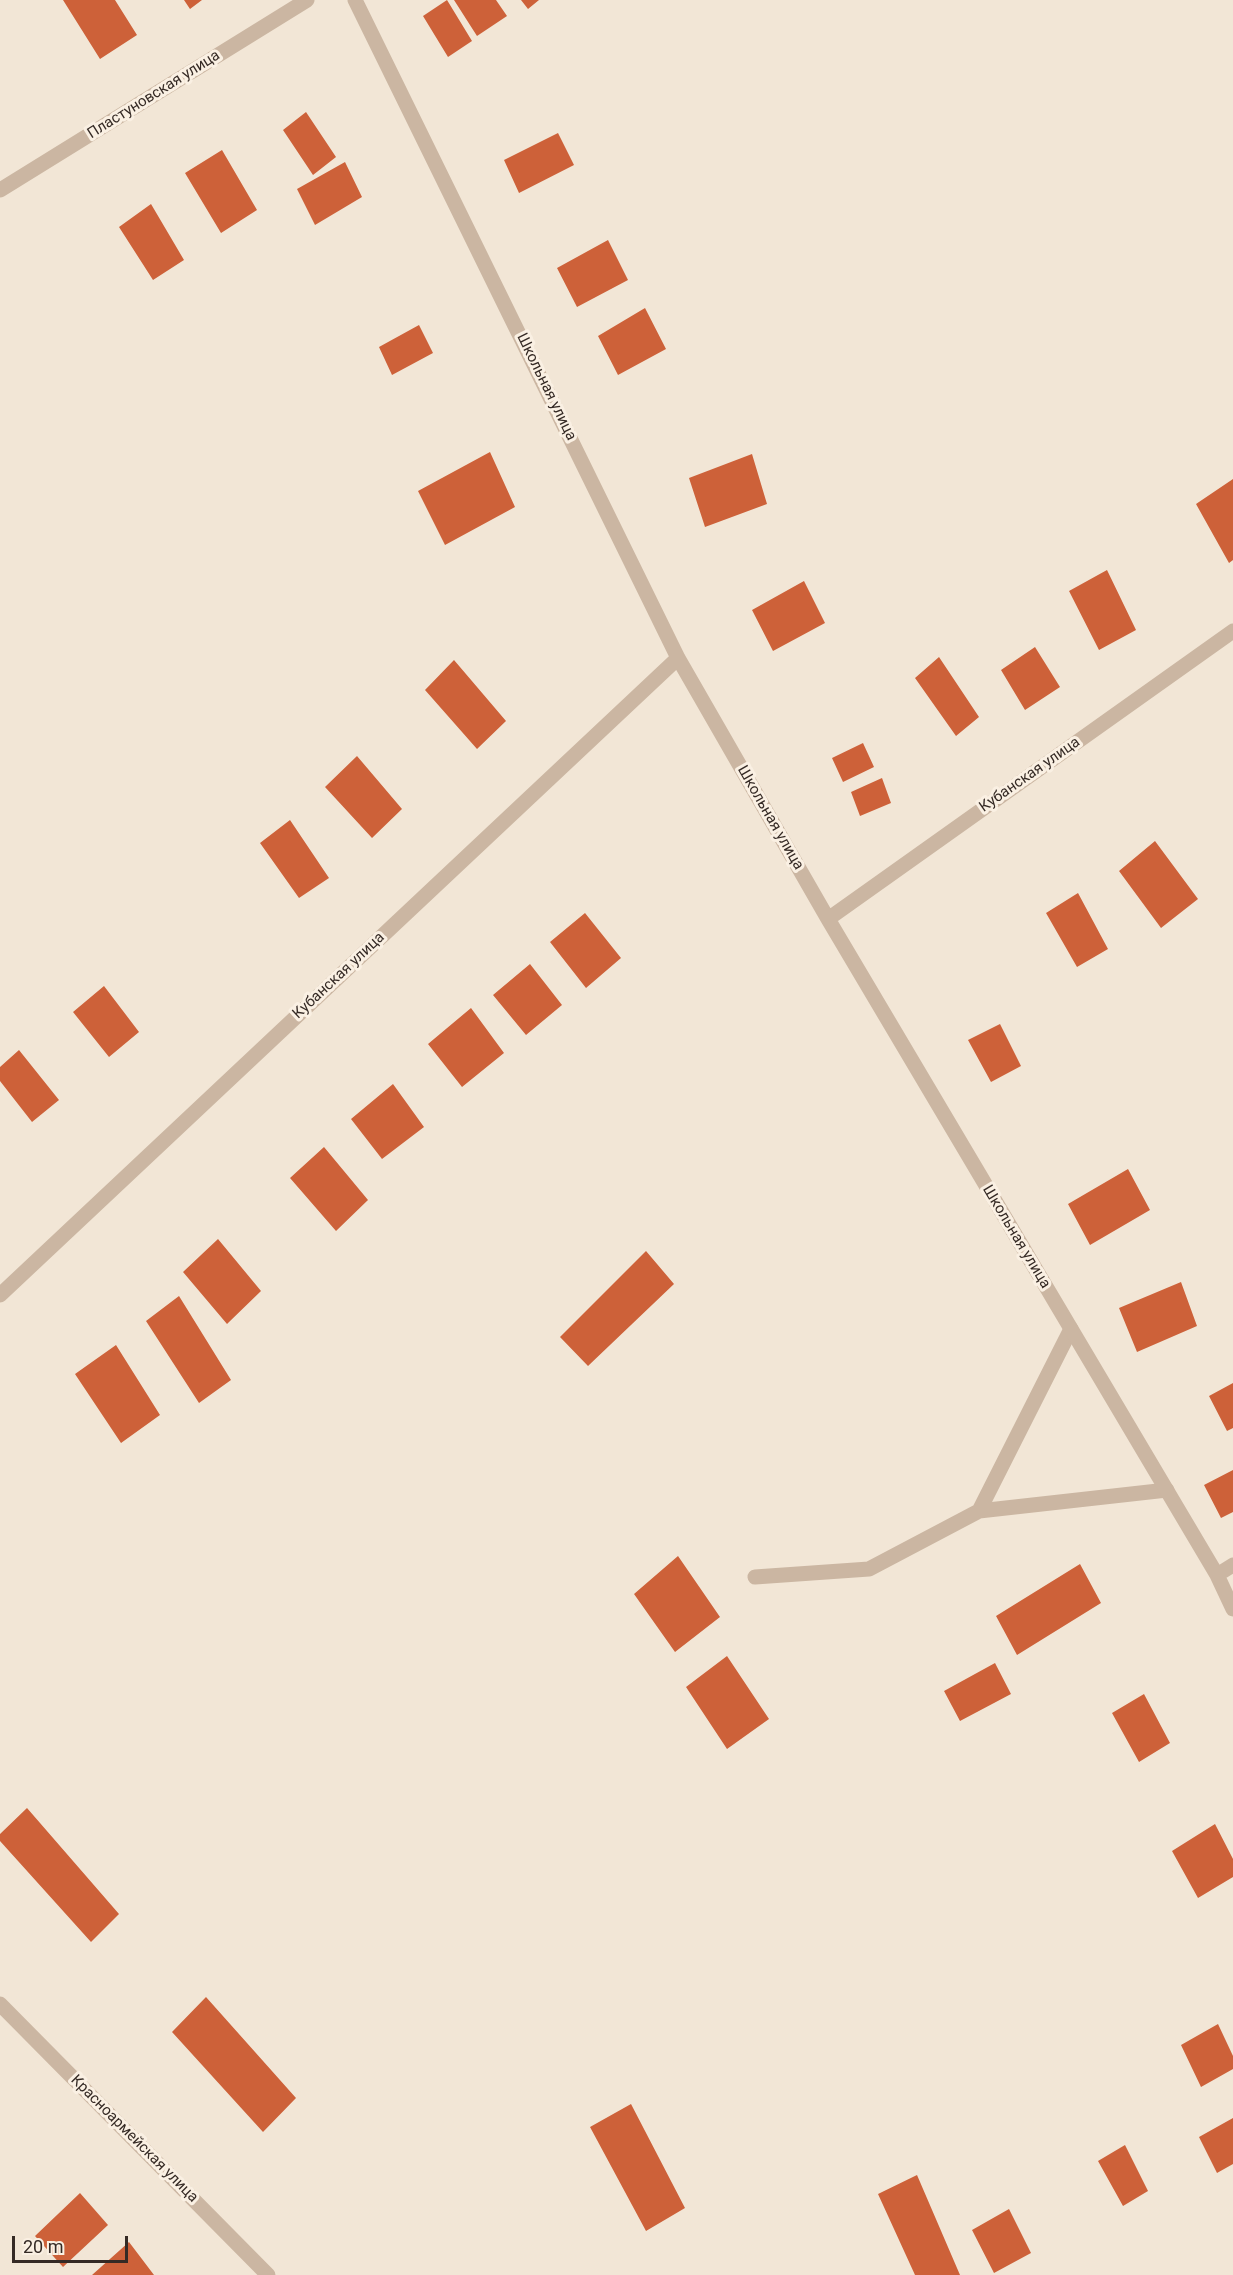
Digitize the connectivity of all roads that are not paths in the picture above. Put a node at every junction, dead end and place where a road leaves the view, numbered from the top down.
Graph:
1 (307, 0) edge
2 (356, 0) edge
3 (0, 190) edge
4 (1233, 632) edge
5 (678, 658) junction
6 (828, 919) junction
7 (0, 1295) edge
8 (1071, 1329) junction
9 (1167, 1490) junction
10 (979, 1511) junction
11 (1233, 1565) edge
12 (1217, 1575) junction
13 (755, 1577) dead end
14 (1233, 1609) edge
15 (0, 2004) edge
16 (268, 2275) edge

1 - 3 street, Пластуновская улица
2 - 5 street, Школьная улица
4 - 6 street, Кубанская улица
5 - 6 street, Школьная улица
5 - 7 street, Кубанская улица
6 - 8 street, Школьная улица
8 - 9 street, Школьная улица
8 - 10 street
9 - 10 street
9 - 12 street, Школьная улица
10 - 13 street
11 - 12 street
12 - 14 street, Школьная улица
15 - 16 street, Красноармейская улица

